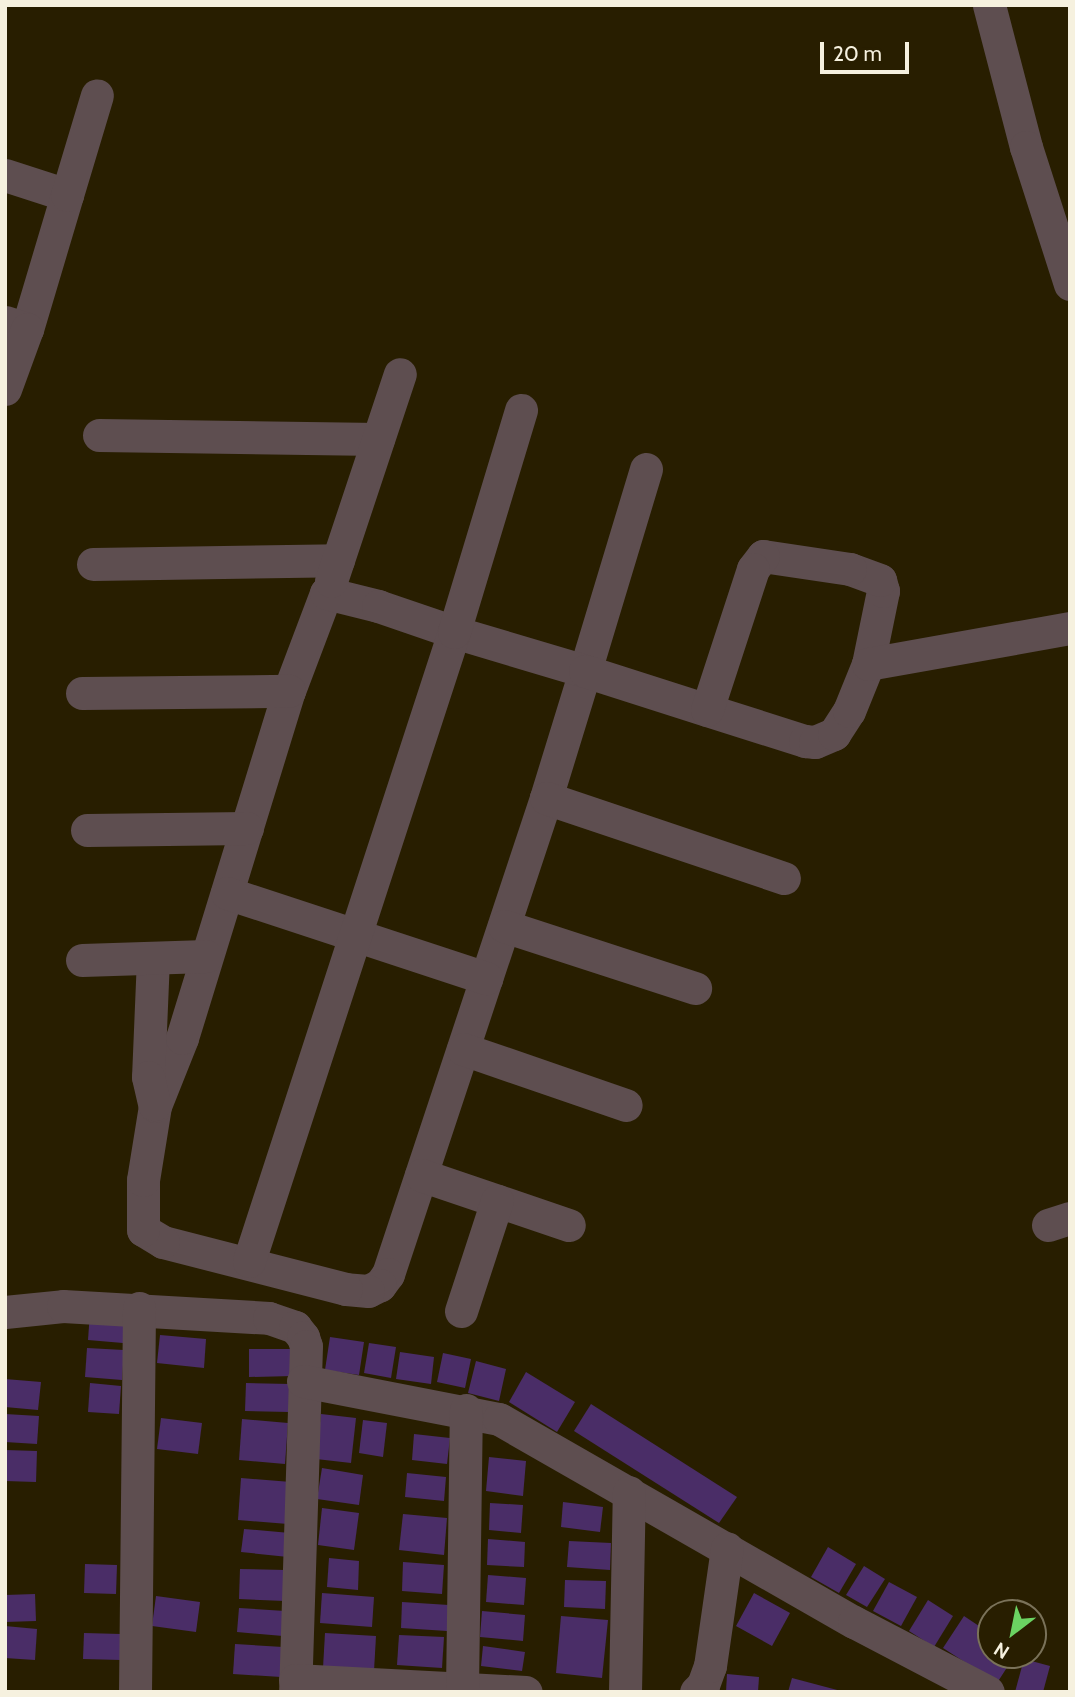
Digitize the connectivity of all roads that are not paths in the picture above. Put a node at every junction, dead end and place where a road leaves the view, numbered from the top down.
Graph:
1 (989, 5) edge
2 (97, 95) dead end
3 (5, 175) edge
4 (67, 195) junction
5 (1068, 272) edge
6 (16, 325) edge
7 (400, 374) dead end
8 (5, 389) edge
9 (521, 410) dead end
10 (99, 435) dead end
11 (378, 439) junction
12 (646, 469) dead end
13 (338, 560) junction
14 (93, 564) dead end
15 (326, 593) junction
16 (1070, 628) edge
17 (454, 632) junction
18 (867, 664) junction
19 (585, 671) junction
20 (289, 691) junction
21 (82, 693) dead end
22 (707, 710) junction
23 (546, 798) junction
24 (247, 828) junction
25 (87, 830) dead end
26 (784, 878) dead end
27 (227, 893) junction
28 (504, 926) junction
29 (357, 934) junction
30 (206, 956) junction
31 (153, 958) junction
32 (82, 960) dead end
33 (486, 978) junction
34 (695, 988) dead end
35 (463, 1049) junction
36 (626, 1105) dead end
37 (155, 1106) junction
38 (421, 1175) junction
39 (497, 1201) junction
40 (569, 1225) dead end
41 (249, 1261) junction
42 (139, 1308) junction
43 (461, 1311) dead end
44 (5, 1312) edge
45 (303, 1381) junction
46 (466, 1410) junction
47 (629, 1492) junction
48 (727, 1548) junction
49 (295, 1686) edge
50 (462, 1689) junction
51 (135, 1692) edge
52 (526, 1692) edge
53 (625, 1692) edge
54 (696, 1692) edge
55 (988, 1692) edge

1 - 5 street
2 - 4 street
3 - 4 street
4 - 6 street
6 - 8 street
7 - 11 street
9 - 17 street
10 - 11 street
11 - 13 street
12 - 19 street
13 - 14 street
13 - 15 street
15 - 17 street
15 - 20 street
16 - 18 street
17 - 19 street
17 - 29 street
18 - 22 street
18 - 22 street
19 - 22 street
19 - 23 street
20 - 21 street
20 - 24 street
23 - 26 street
23 - 28 street
24 - 25 street
24 - 27 street
27 - 29 street
27 - 30 street
28 - 33 street
28 - 34 street
29 - 33 street
29 - 41 street
30 - 31 street
30 - 37 street
31 - 32 street
31 - 37 street
33 - 35 street
35 - 36 street
35 - 38 street
37 - 41 street
38 - 39 street
38 - 41 street
39 - 40 street
39 - 43 street
42 - 44 street
42 - 45 street
42 - 51 street
45 - 46 street
45 - 49 street
46 - 47 street
46 - 50 street
47 - 48 street
47 - 53 street
48 - 54 street
48 - 55 street
49 - 50 street
50 - 52 street

